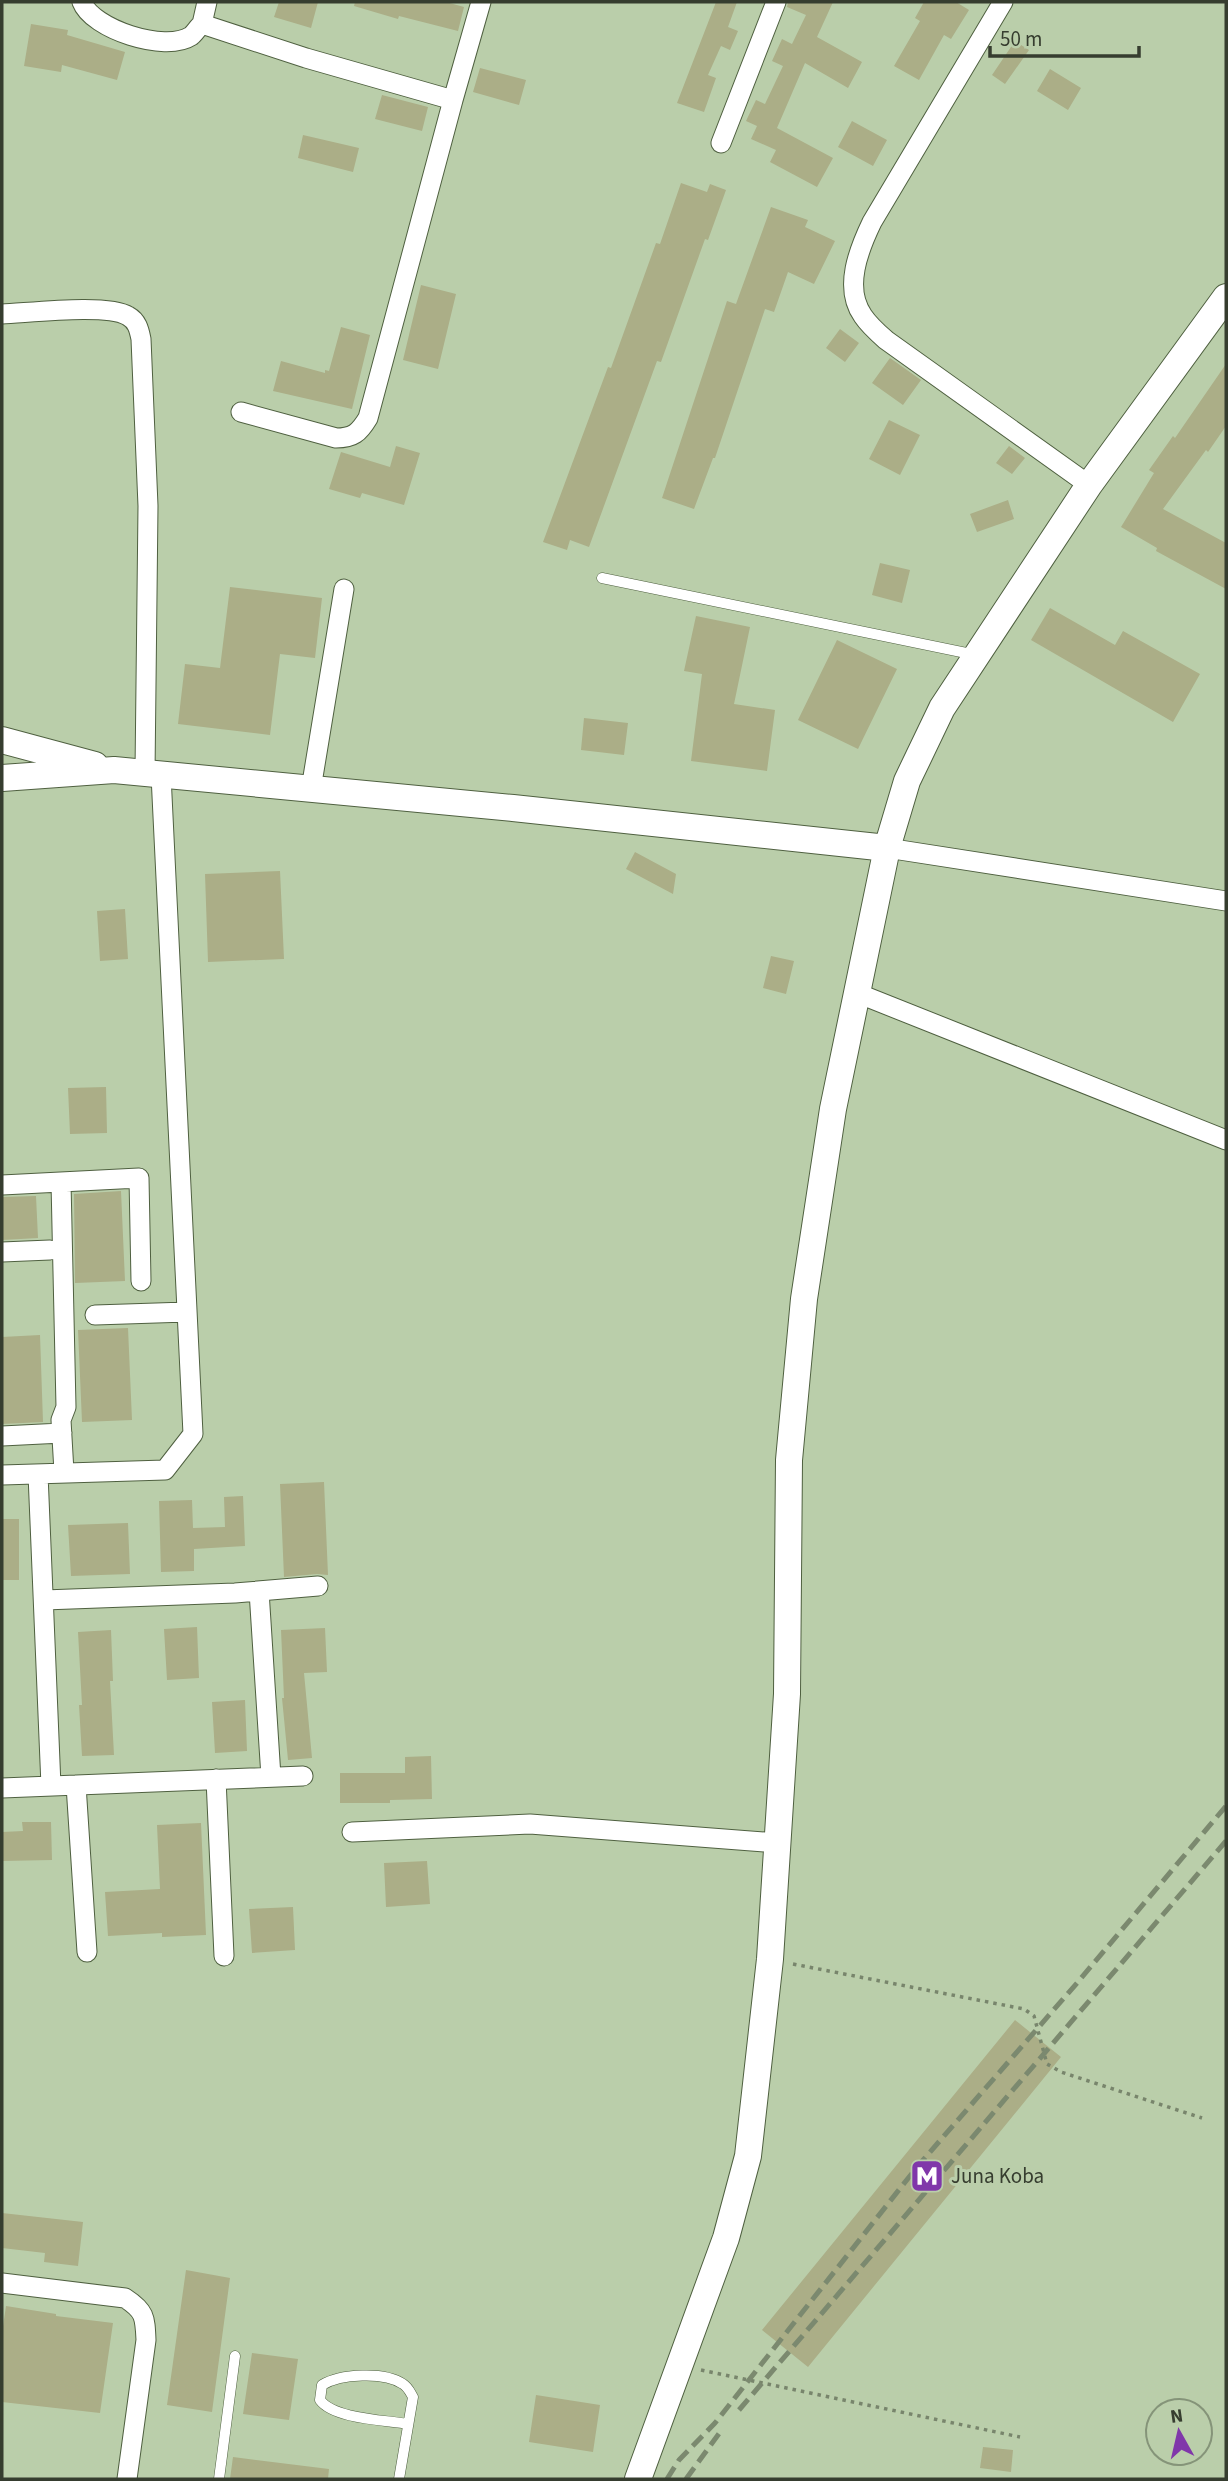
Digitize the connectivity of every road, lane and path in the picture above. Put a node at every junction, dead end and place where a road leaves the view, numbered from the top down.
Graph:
1 (82, 2) edge
2 (207, 2) edge
3 (481, 2) edge
4 (776, 2) edge
5 (1003, 2) edge
6 (202, 24) junction
7 (453, 100) junction
8 (721, 142) dead end
9 (1226, 297) edge
10 (2, 314) edge
11 (241, 412) dead end
12 (1089, 485) junction
13 (602, 578) dead end
14 (344, 589) dead end
15 (976, 655) junction
16 (2, 740) edge
17 (114, 770) junction
18 (153, 774) junction
19 (2, 778) edge
20 (311, 789) junction
21 (887, 848) junction
22 (1226, 901) edge
23 (857, 993) junction
24 (1226, 1140) edge
25 (55, 1182) junction
26 (2, 1185) edge
27 (50, 1250) junction
28 (2, 1252) edge
29 (141, 1281) dead end
30 (187, 1312) junction
31 (95, 1315) dead end
32 (62, 1427) junction
33 (2, 1436) edge
34 (64, 1472) junction
35 (38, 1474) junction
36 (2, 1475) edge
37 (318, 1586) dead end
38 (259, 1591) junction
39 (44, 1600) junction
40 (303, 1776) dead end
41 (271, 1777) junction
42 (216, 1779) junction
43 (51, 1786) junction
44 (76, 1786) junction
45 (2, 1788) edge
46 (352, 1832) dead end
47 (778, 1843) junction
48 (87, 1952) dead end
49 (225, 1956) dead end
50 (770, 1959) junction
51 (1202, 2118) dead end
52 (2, 2283) edge
53 (235, 2356) dead end
54 (678, 2365) junction
55 (408, 2424) junction
56 (1020, 2437) dead end
57 (127, 2479) edge
58 (219, 2479) edge
59 (399, 2479) edge
60 (638, 2479) edge

1 - 6 street
2 - 6 street
3 - 7 street
4 - 8 street
5 - 12 street
6 - 7 street
7 - 11 street
9 - 12 street
10 - 18 street
12 - 15 street
13 - 15 lane
14 - 20 street
15 - 21 street
16 - 17 street
17 - 18 street
17 - 19 street
18 - 20 street
18 - 30 street
20 - 21 street
21 - 22 street
21 - 23 street
23 - 24 street
23 - 47 street
25 - 26 street
25 - 27 street
25 - 29 street
25 - 32 street
27 - 28 street
27 - 32 street
30 - 31 street
30 - 34 street
32 - 33 street
32 - 34 street
34 - 35 street
35 - 36 street
35 - 39 street
37 - 38 street
38 - 39 street
38 - 41 street
39 - 43 street
40 - 41 street
41 - 42 street
42 - 44 street
42 - 49 street
43 - 44 street
43 - 45 street
44 - 48 street
46 - 47 street
47 - 50 street
50 - 51 path
50 - 54 street
52 - 57 street
53 - 58 lane
54 - 56 path
54 - 60 street
55 - 55 lane
55 - 59 lane

